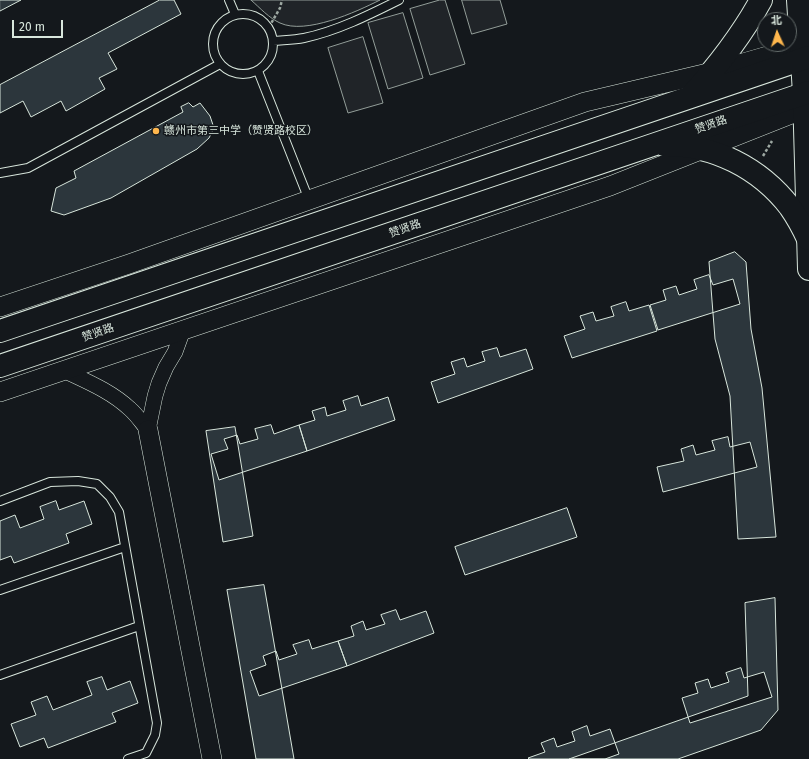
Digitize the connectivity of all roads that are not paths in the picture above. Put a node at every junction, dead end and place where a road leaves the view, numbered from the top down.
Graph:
1 (229, 0) edge
2 (399, 0) edge
3 (762, 0) edge
4 (798, 0) edge
5 (235, 14) junction
6 (273, 41) junction
7 (805, 52) edge
8 (220, 64) junction
9 (258, 70) junction
10 (712, 72) junction
11 (689, 97) junction
12 (807, 100) edge
13 (653, 145) junction
14 (702, 149) junction
15 (0, 173) edge
16 (309, 200) junction
17 (808, 239) edge
18 (809, 269) edge
19 (0, 307) edge
20 (183, 330) junction
21 (0, 331) edge
22 (0, 366) edge
23 (63, 370) junction
24 (0, 392) edge
25 (148, 430) junction
26 (0, 501) edge
27 (125, 547) junction
28 (0, 590) edge
29 (139, 626) junction
30 (0, 675) edge
31 (128, 759) edge
32 (212, 759) edge

1 - 5 lane
2 - 6 lane
3 - 10 main road
4 - 7 main road
5 - 6 lane
5 - 8 lane
6 - 9 lane
7 - 10 street
7 - 11 main road
7 - 12 main road
8 - 9 lane
8 - 15 lane
9 - 16 lane
10 - 11 main road
10 - 16 street
11 - 21 main road
12 - 13 main road, 赞贤路
12 - 14 street
12 - 17 main road
13 - 14 main road
13 - 22 main road, 赞贤路
14 - 17 main road
14 - 20 street
16 - 19 street
17 - 18 main road
20 - 23 street
20 - 25 street
23 - 24 street
23 - 25 street
25 - 32 street
26 - 27 lane
27 - 28 lane
27 - 29 lane
29 - 30 lane
29 - 31 lane

